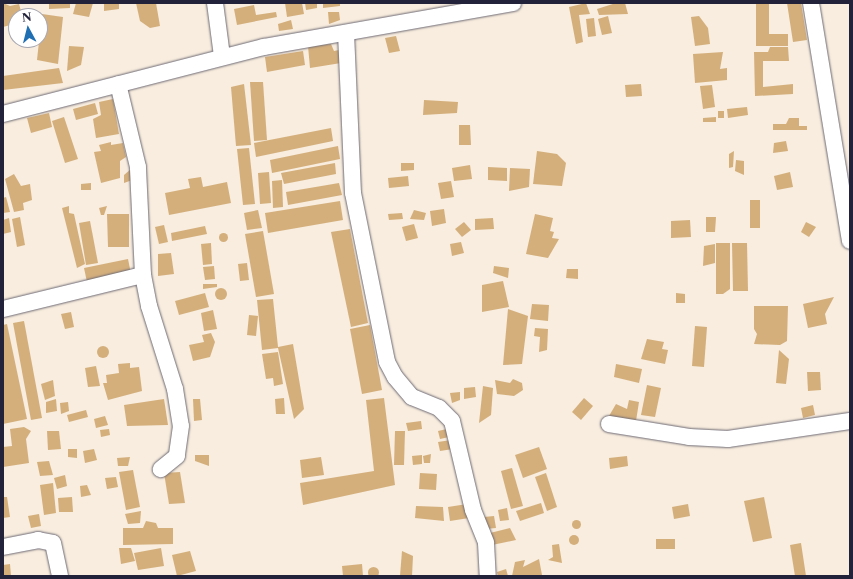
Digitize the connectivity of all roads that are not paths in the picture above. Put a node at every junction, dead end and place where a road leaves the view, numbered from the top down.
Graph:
1 (215, 3) edge
2 (513, 3) edge
3 (811, 3) edge
4 (346, 33) junction
5 (222, 56) junction
6 (118, 84) junction
7 (3, 114) edge
8 (850, 241) edge
9 (143, 275) junction
10 (3, 309) edge
11 (850, 421) edge
12 (609, 424) dead end
13 (161, 469) dead end
14 (3, 547) edge
15 (60, 576) edge
16 (488, 576) edge

1 - 5 street
2 - 4 street
3 - 8 street
4 - 5 street
4 - 16 street
5 - 6 street
6 - 7 street
6 - 9 street
9 - 10 street
9 - 13 street
11 - 12 street
14 - 15 street

